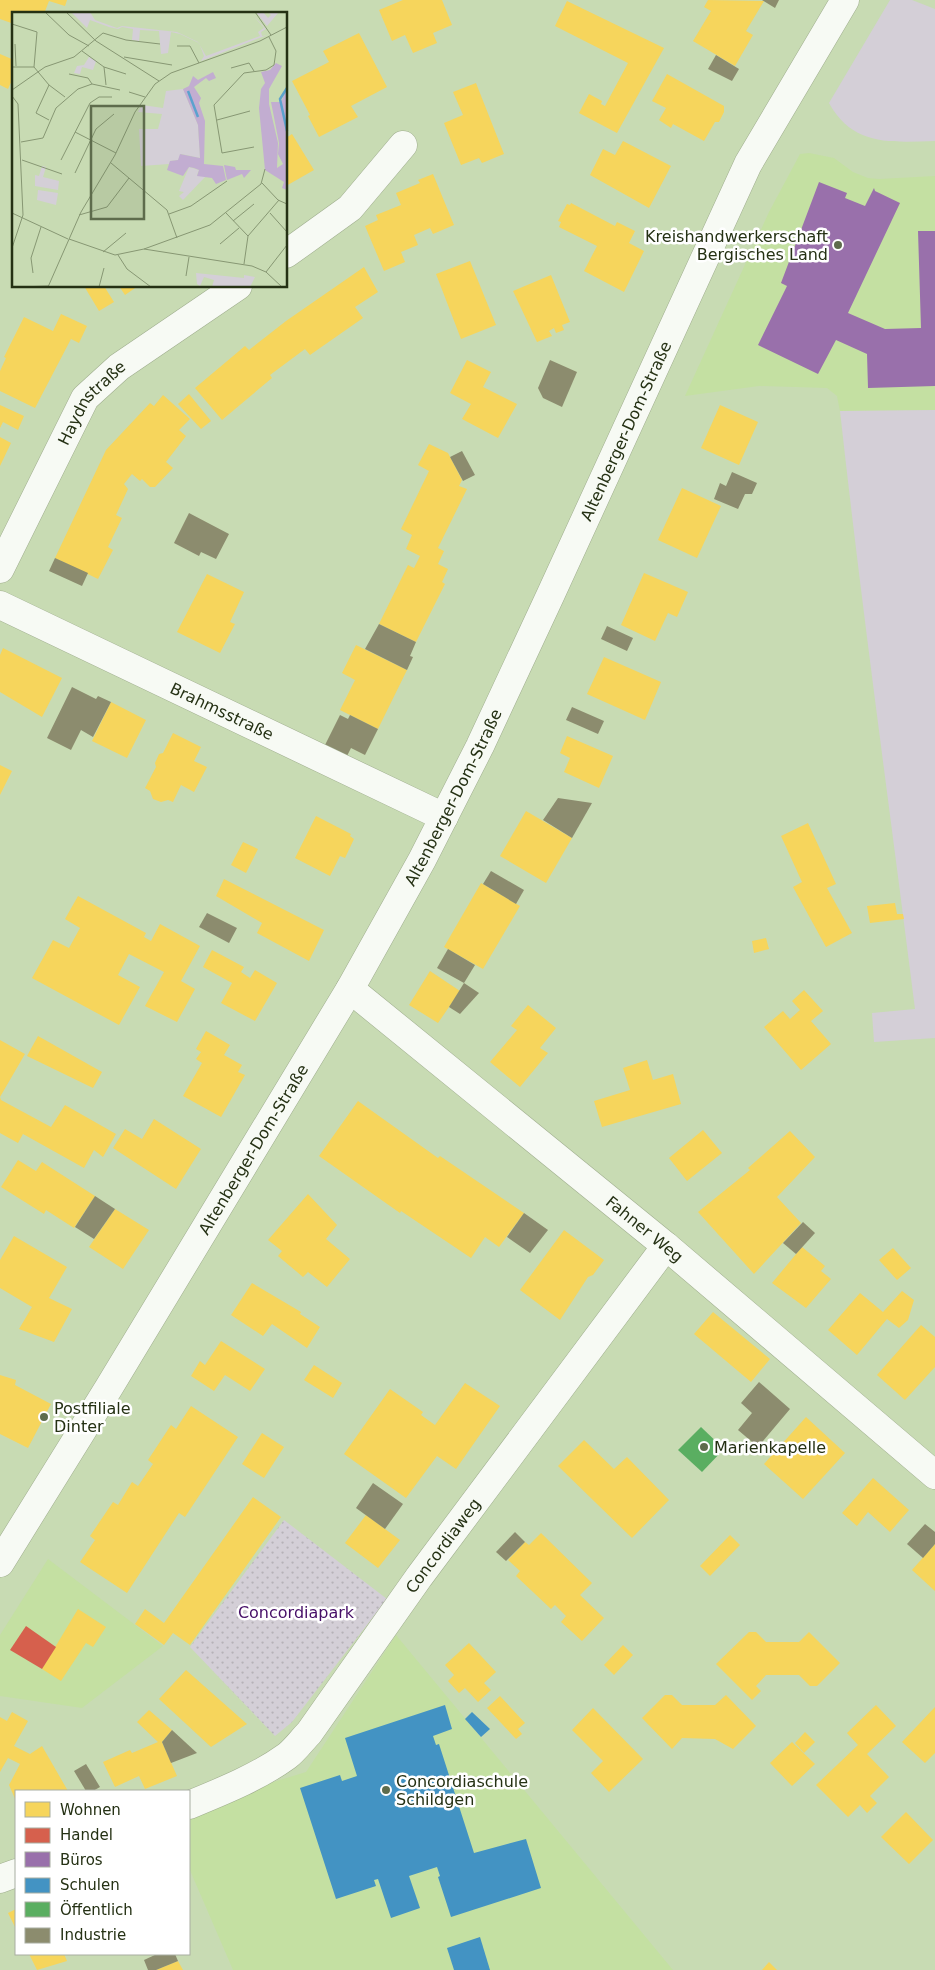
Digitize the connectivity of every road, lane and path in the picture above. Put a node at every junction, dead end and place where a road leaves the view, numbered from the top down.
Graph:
1 (846, 0) edge
2 (403, 145) dead end
3 (288, 253) edge
4 (235, 288) edge
5 (0, 569) edge
6 (0, 605) edge
7 (444, 817) junction
8 (350, 989) junction
9 (666, 1246) junction
10 (935, 1475) edge
11 (0, 1563) edge
12 (190, 1805) edge
13 (15, 1873) edge
14 (0, 1879) edge

1 - 7 street, Altenberger-Dom-Straße
2 - 3 street
4 - 5 street, Haydnstraße
6 - 7 street, Brahmsstraße
7 - 8 street, Altenberger-Dom-Straße
8 - 9 street, Fahner Weg
8 - 11 street, Altenberger-Dom-Straße
9 - 10 street, Fahner Weg
9 - 12 street, Concordiaweg
13 - 14 street

